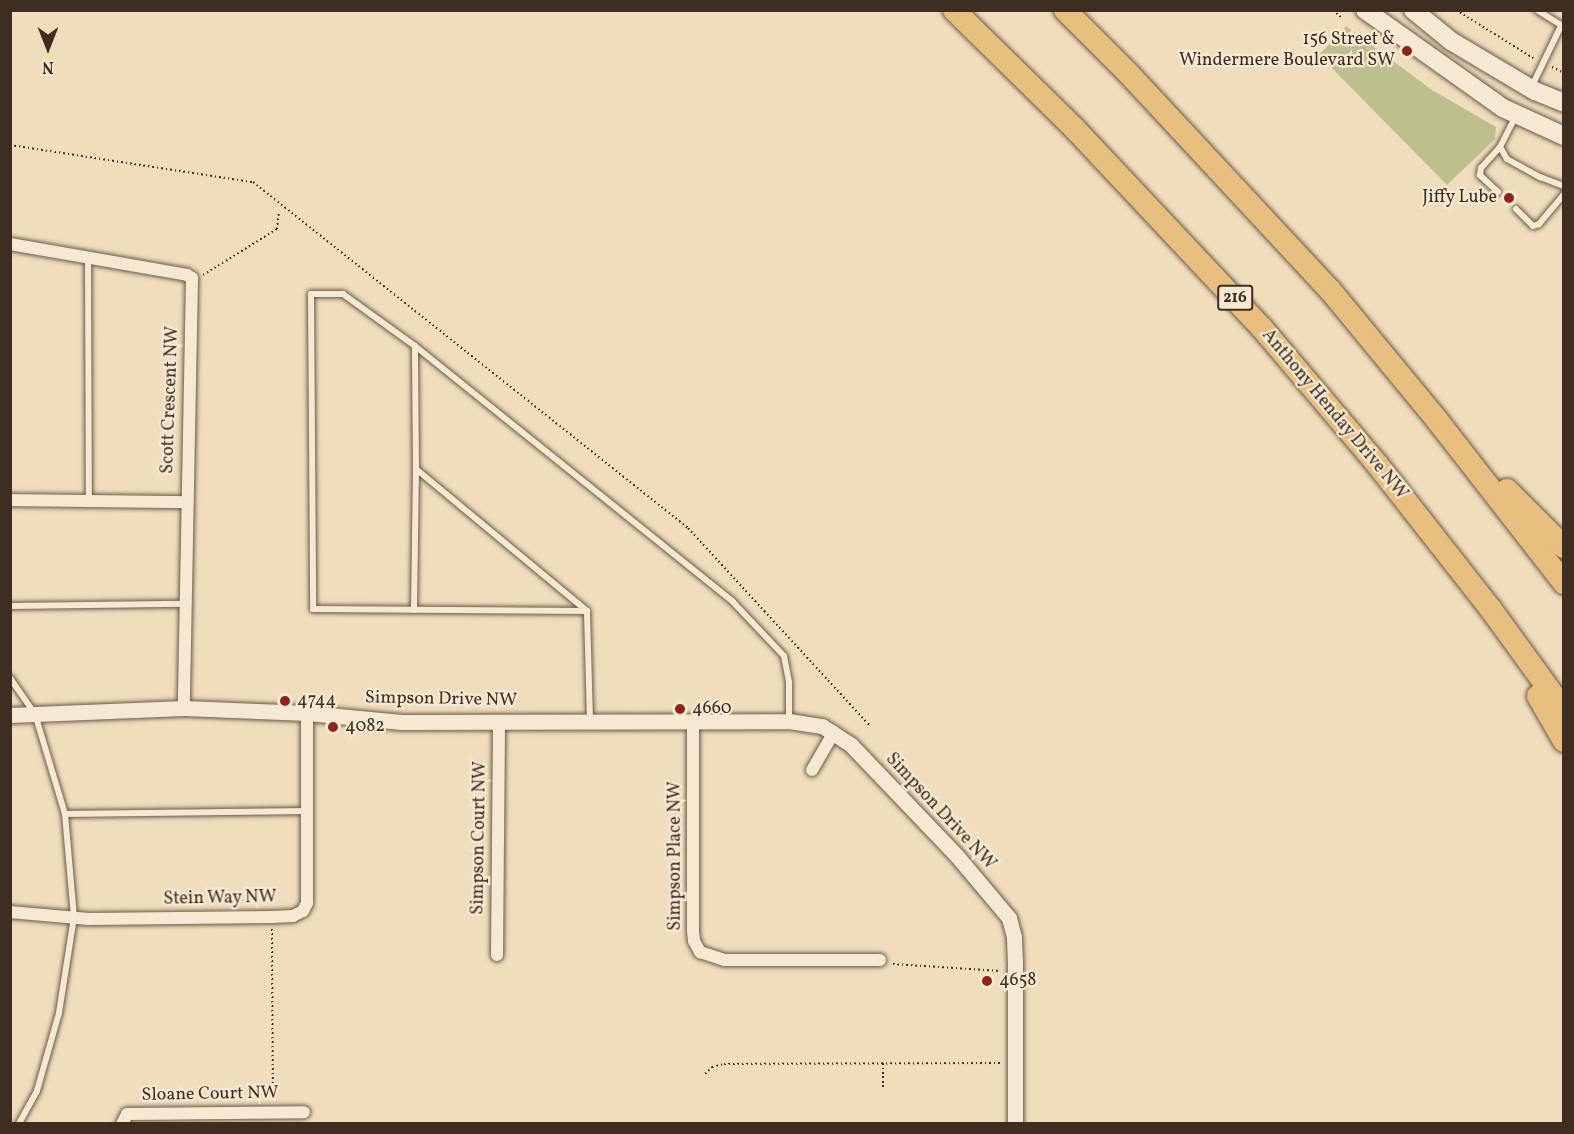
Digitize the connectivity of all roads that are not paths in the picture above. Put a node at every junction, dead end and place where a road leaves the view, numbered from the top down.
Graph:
1 (954, 10) edge
2 (1065, 10) edge
3 (1365, 10) edge
4 (1413, 10) edge
5 (1537, 10) edge
6 (1562, 27) edge
7 (1531, 88) junction
8 (1563, 103) edge
9 (1516, 114) junction
10 (1563, 136) edge
11 (1500, 147) junction
12 (1563, 186) edge
13 (1498, 192) dead end
14 (1563, 194) edge
15 (1516, 209) dead end
16 (10, 244) edge
17 (88, 257) junction
18 (415, 346) junction
19 (1437, 420) junction
20 (416, 469) junction
21 (10, 500) edge
22 (89, 501) junction
23 (186, 502) junction
24 (1563, 547) edge
25 (1563, 583) edge
26 (185, 604) junction
27 (10, 606) edge
28 (1490, 608) junction
29 (414, 610) junction
30 (586, 611) junction
31 (10, 678) edge
32 (184, 708) junction
33 (1563, 711) edge
34 (307, 713) junction
35 (35, 714) junction
36 (10, 715) edge
37 (590, 720) junction
38 (499, 721) junction
39 (693, 721) junction
40 (789, 721) junction
41 (834, 732) junction
42 (1563, 741) edge
43 (812, 770) dead end
44 (307, 811) junction
45 (65, 814) junction
46 (10, 912) edge
47 (74, 917) junction
48 (497, 955) dead end
49 (880, 960) road end
50 (304, 1112) dead end
51 (19, 1124) edge
52 (122, 1124) edge
53 (1015, 1124) edge

1 - 28 highway, Anthony Henday Drive NW / 216
2 - 19 highway
3 - 9 main road
4 - 7 main road
5 - 6 lane
6 - 7 lane
7 - 8 main road
9 - 10 main road
9 - 11 lane
11 - 12 lane
11 - 13 lane
14 - 15 lane
16 - 17 street
17 - 22 lane
17 - 23 street, Scott Crescent NW
18 - 20 lane
18 - 29 lane
18 - 40 lane
19 - 24 highway
19 - 25 highway
20 - 29 lane
20 - 30 lane
21 - 22 street
22 - 23 street
23 - 26 street, Scott Crescent NW
26 - 27 lane
26 - 32 street, Scott Crescent NW
28 - 33 highway, Anthony Henday Drive NW / 216
28 - 42 highway
29 - 30 lane
30 - 37 lane
31 - 35 lane
32 - 34 street, Simpson Drive NW
32 - 35 street, Simpson Drive NW
34 - 38 street, Simpson Drive NW
34 - 44 street, Stein Way NW
35 - 36 street, Simpson Drive NW
35 - 45 lane
37 - 38 street, Simpson Drive NW
37 - 39 street, Simpson Drive NW
38 - 48 street, Simpson Court NW
39 - 40 street, Simpson Drive NW
39 - 49 street, Simpson Place NW
40 - 41 street, Simpson Drive NW
41 - 43 street
41 - 53 street, Simpson Drive NW
44 - 45 lane
44 - 47 street, Stein Way NW
45 - 47 lane
46 - 47 street, Stein Way NW
47 - 51 lane
50 - 52 street, Sloane Court NW

